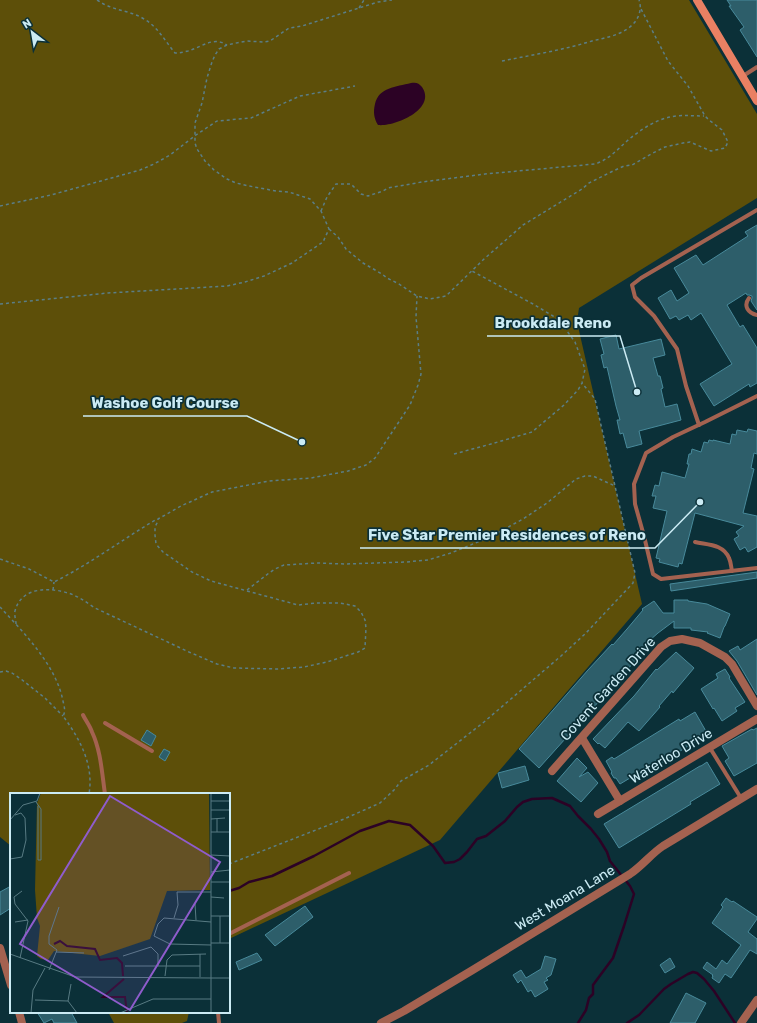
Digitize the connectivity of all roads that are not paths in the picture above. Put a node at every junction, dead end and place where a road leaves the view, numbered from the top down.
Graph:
1 (696, 0) edge
2 (757, 67) edge
3 (742, 76) junction
4 (757, 101) edge
5 (757, 210) edge
6 (749, 298) dead end
7 (757, 315) edge
8 (757, 396) edge
9 (700, 425) junction
10 (695, 542) dead end
11 (757, 568) edge
12 (732, 571) junction
13 (757, 706) edge
14 (83, 715) dead end
15 (757, 719) edge
16 (105, 723) dead end
17 (582, 738) junction
18 (710, 748) junction
19 (152, 751) dead end
20 (552, 771) dead end
21 (757, 789) edge
22 (105, 793) edge
23 (741, 798) junction
24 (620, 801) junction
25 (598, 814) dead end
26 (349, 873) dead end
27 (230, 933) edge
28 (0, 948) edge
29 (10, 982) edge
30 (757, 1000) edge
31 (19, 1013) edge
32 (218, 1013) edge
33 (22, 1023) edge
34 (220, 1023) edge
35 (381, 1023) edge
36 (741, 1023) edge

1 - 3 main road
2 - 3 lane
3 - 4 main road
5 - 9 lane
6 - 7 lane
8 - 9 lane
9 - 12 lane
10 - 12 lane
11 - 12 lane
13 - 17 street, Covent Garden Drive
14 - 22 lane
15 - 18 street, Waterloo Drive
16 - 19 lane
17 - 20 street, Covent Garden Drive
17 - 24 street
18 - 23 lane
18 - 24 street, Waterloo Drive
21 - 23 street, West Moana Lane
23 - 35 street, West Moana Lane
24 - 25 street, Waterloo Drive
26 - 27 lane
28 - 29 street
30 - 36 street
31 - 33 street
32 - 34 lane

